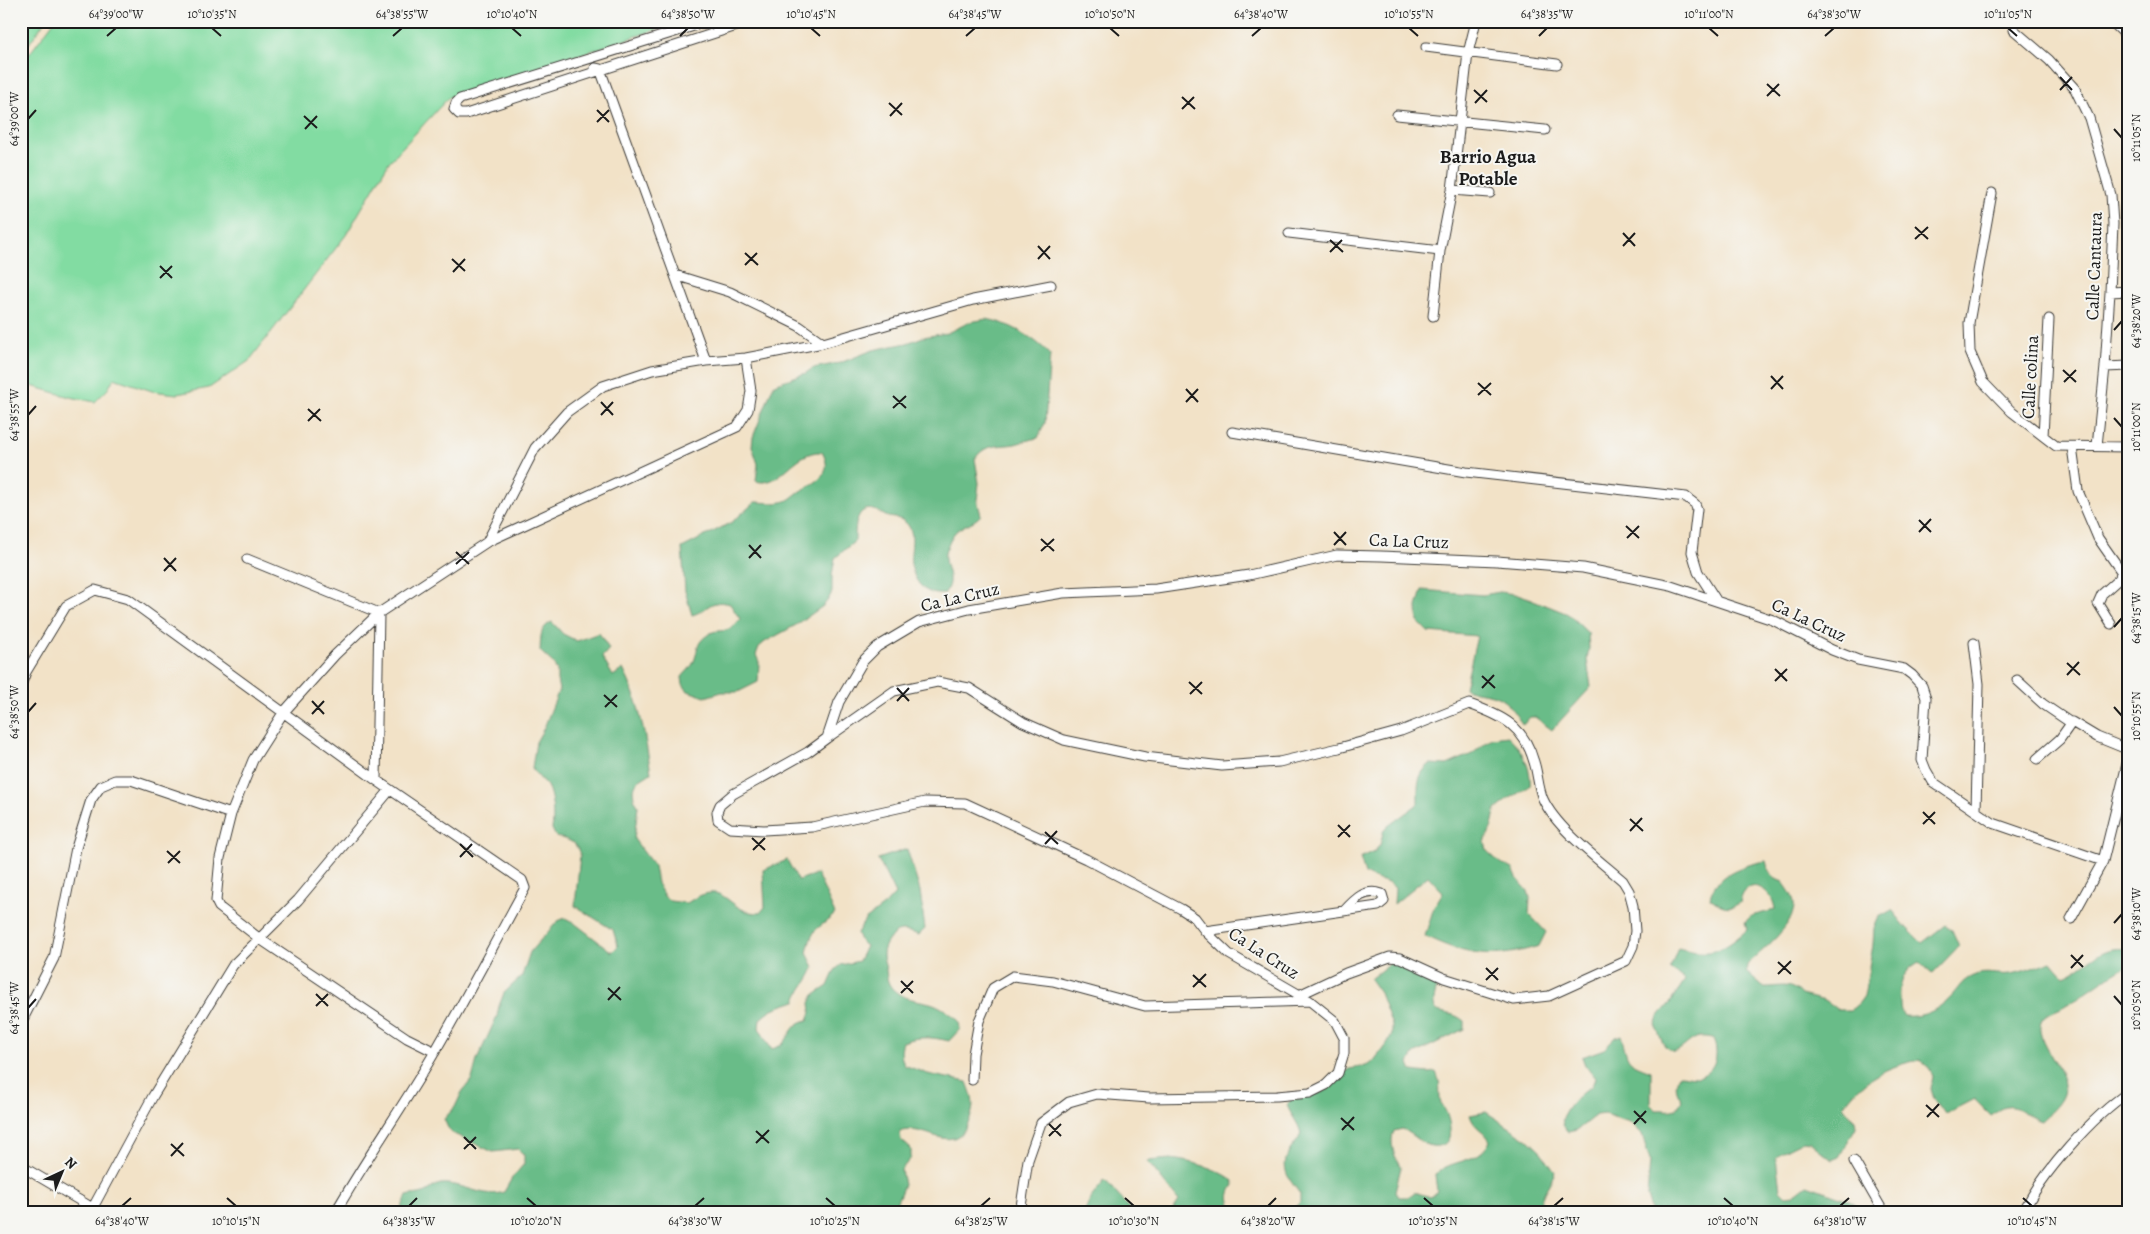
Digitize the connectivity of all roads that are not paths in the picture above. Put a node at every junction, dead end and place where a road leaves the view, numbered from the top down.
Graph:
1 (710, 21) edge
2 (752, 21) edge
3 (1476, 21) edge
4 (2111, 21) edge
5 (2014, 30) dead end
6 (2129, 38) edge
7 (1426, 46) dead end
8 (1468, 53) junction
9 (579, 63) junction
10 (1557, 64) dead end
11 (600, 69) junction
12 (1397, 116) dead end
13 (1458, 121) junction
14 (1546, 130) dead end
15 (1452, 190) junction
16 (1490, 193) dead end
17 (1992, 193) dead end
18 (1289, 233) dead end
19 (1440, 250) junction
20 (674, 275) junction
21 (1051, 285) dead end
22 (2129, 291) edge
23 (2110, 292) junction
24 (1433, 316) dead end
25 (2049, 319) dead end
26 (823, 343) junction
27 (746, 358) junction
28 (706, 361) junction
29 (2129, 366) edge
30 (2105, 367) junction
31 (1232, 432) dead end
32 (2044, 436) junction
33 (2097, 446) junction
34 (2072, 447) junction
35 (2129, 447) edge
36 (487, 542) junction
37 (247, 559) dead end
38 (1716, 600) junction
39 (378, 613) junction
40 (2111, 624) dead end
41 (1974, 643) dead end
42 (2017, 680) dead end
43 (21, 685) edge
44 (283, 712) junction
45 (2071, 723) junction
46 (827, 738) junction
47 (2129, 750) edge
48 (2129, 756) edge
49 (2037, 759) dead end
50 (376, 780) junction
51 (390, 790) junction
52 (1976, 811) junction
53 (231, 814) junction
54 (2103, 862) junction
55 (1344, 911) dead end
56 (2071, 919) dead end
57 (1205, 931) junction
58 (260, 939) junction
59 (1299, 995) junction
60 (1310, 1001) junction
61 (21, 1023) edge
62 (435, 1052) junction
63 (972, 1080) dead end
64 (2129, 1092) edge
65 (1854, 1161) dead end
66 (21, 1166) edge
67 (91, 1210) edge
68 (101, 1213) edge
69 (335, 1213) edge
70 (1020, 1213) edge
71 (1884, 1213) edge
72 (2023, 1213) edge

1 - 9 street
2 - 11 street
3 - 8 street
4 - 6 street
5 - 23 street, Calle Cantaura
7 - 8 street
8 - 10 street
8 - 13 street
9 - 11 street
9 - 11 street
11 - 20 street
12 - 13 street
13 - 14 street
13 - 15 street
15 - 16 street
15 - 19 street
17 - 32 street
18 - 19 street
19 - 24 street
20 - 26 street
20 - 28 street
21 - 26 street
22 - 23 street
23 - 30 street, Calle Cantaura
25 - 32 street, Calle colina
26 - 27 street
27 - 28 street
27 - 36 street
28 - 36 street
29 - 30 street
30 - 33 street, Calle Cantaura
31 - 38 street
32 - 34 street
33 - 34 street
33 - 35 street
34 - 40 street
36 - 39 street
37 - 39 street
38 - 46 street, Ca La Cruz
38 - 52 street, Ca La Cruz
39 - 44 street
39 - 50 street
41 - 52 street
42 - 45 street
43 - 44 street
44 - 50 street
44 - 53 street
45 - 47 street
45 - 49 street
46 - 57 street, Ca La Cruz
46 - 59 street
48 - 54 street
50 - 51 street
51 - 58 street
51 - 62 street
52 - 54 street, Ca La Cruz
53 - 58 street
53 - 61 street
54 - 56 street
55 - 57 street
57 - 59 street, Ca La Cruz
58 - 62 street
58 - 67 street
59 - 60 street, Ca La Cruz
60 - 63 street
60 - 70 street, Ca La Cruz
62 - 69 street
64 - 72 street
65 - 71 street
66 - 67 street
67 - 68 street

